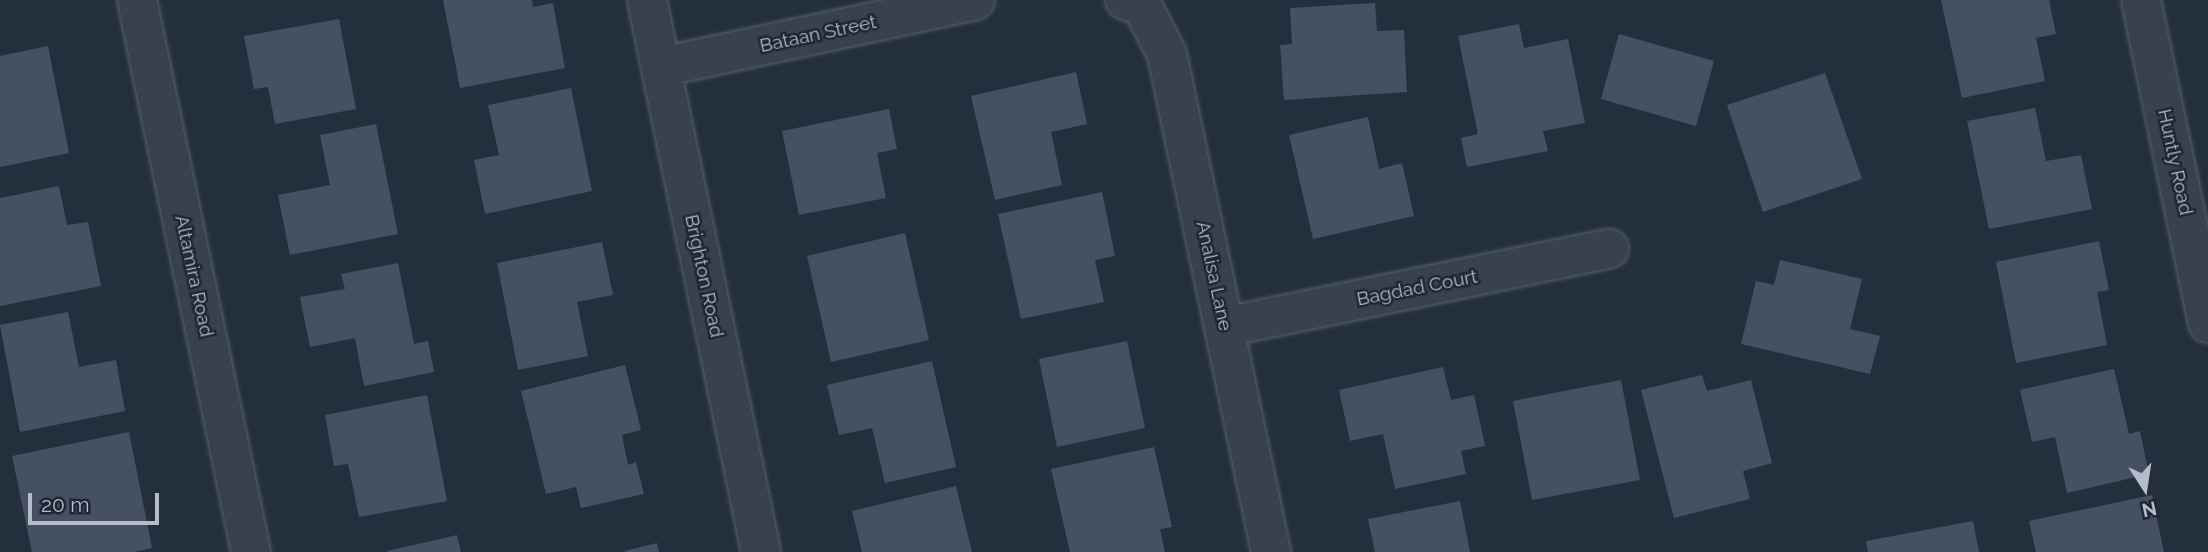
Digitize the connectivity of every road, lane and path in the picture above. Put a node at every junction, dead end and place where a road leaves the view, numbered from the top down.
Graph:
1 (137, 0) edge
2 (647, 0) edge
3 (975, 0) edge
4 (2141, 0) edge
5 (1133, 3) edge
6 (661, 67) junction
7 (1609, 249) dead end
8 (2208, 323) edge
9 (1224, 327) junction
10 (251, 552) edge
11 (761, 552) edge
12 (1271, 552) edge

1 - 10 street, Altamira Road
2 - 6 street, Brighton Road
3 - 6 street, Bataan Street
4 - 8 street, Huntly Road
5 - 9 street, Analisa Lane
6 - 11 street, Brighton Road
7 - 9 street, Bagdad Court
9 - 12 street, Analisa Lane

